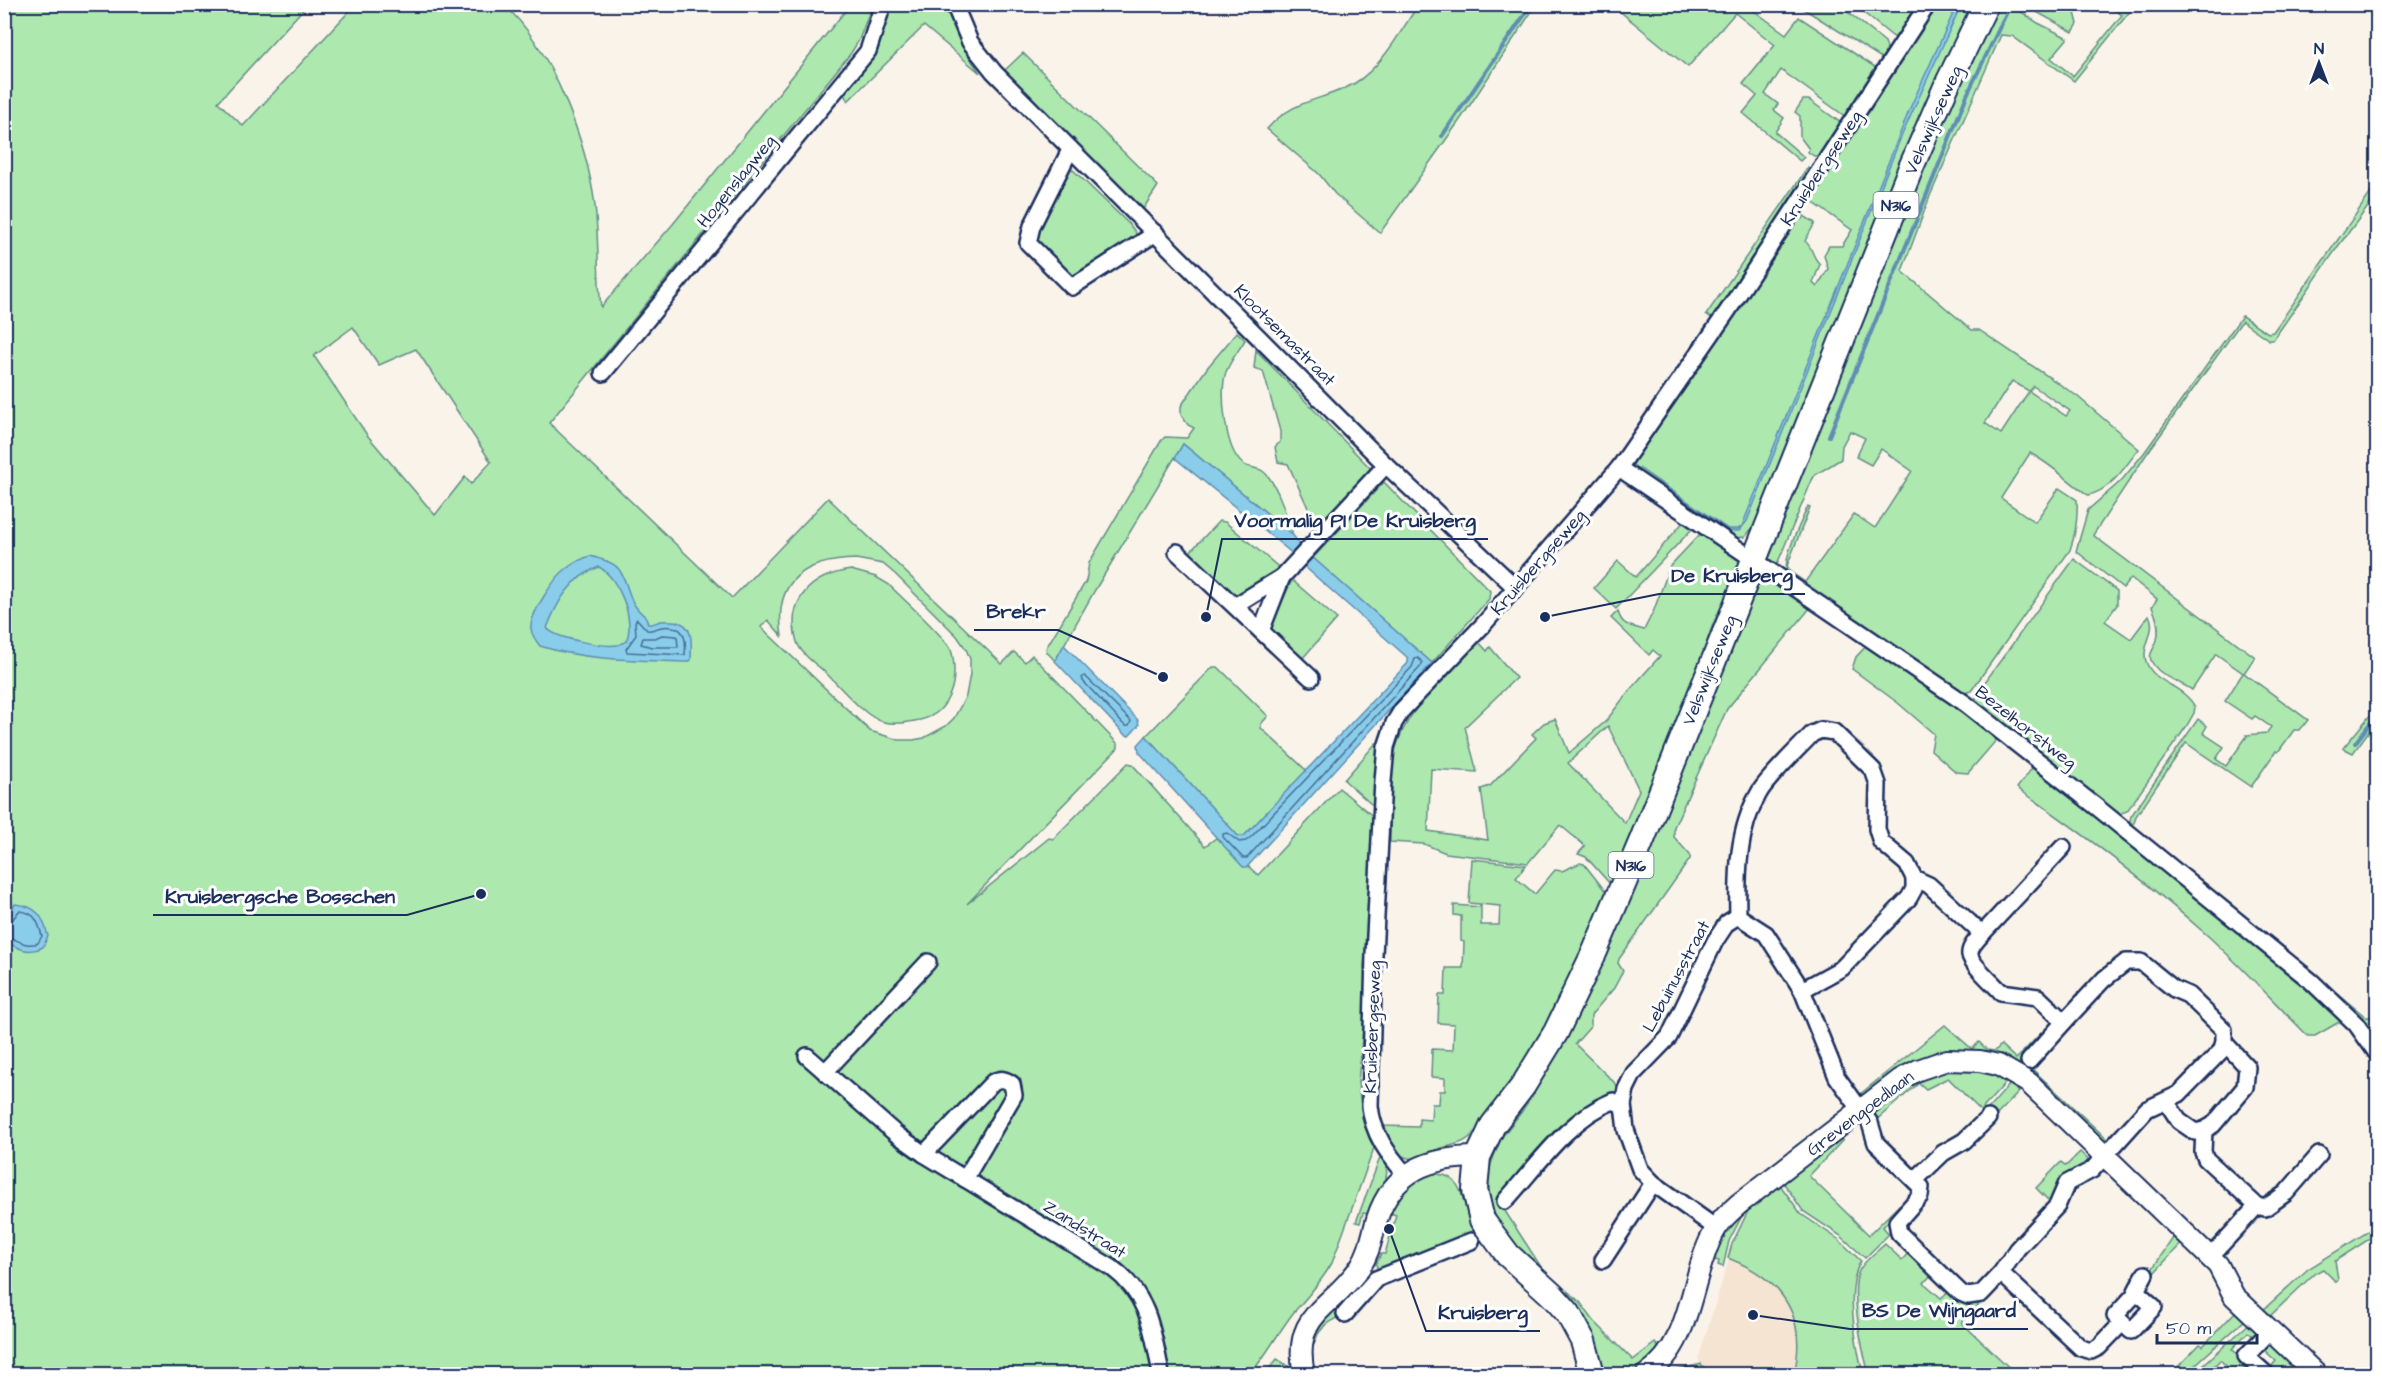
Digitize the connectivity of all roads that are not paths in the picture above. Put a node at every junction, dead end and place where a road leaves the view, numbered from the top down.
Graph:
1 (884, 4) edge
2 (954, 4) edge
3 (1928, 4) edge
4 (1986, 4) edge
5 (1070, 150) junction
6 (1156, 233) junction
7 (603, 373) dead end
8 (1386, 465) junction
9 (1619, 468) junction
10 (1177, 552) dead end
11 (1754, 558) junction
12 (1282, 577) junction
13 (1516, 588) junction
14 (1235, 606) junction
15 (1261, 631) junction
16 (1311, 678) dead end
17 (2063, 847) dead end
18 (1914, 878) junction
19 (1738, 916) junction
20 (1982, 934) junction
21 (928, 962) dead end
22 (1802, 990) junction
23 (2064, 1022) junction
24 (2224, 1042) junction
25 (2378, 1055) edge
26 (807, 1056) dead end
27 (2029, 1061) dead end
28 (825, 1072) junction
29 (2166, 1101) junction
30 (1623, 1105) junction
31 (1859, 1111) junction
32 (1988, 1118) dead end
33 (2204, 1130) junction
34 (924, 1154) junction
35 (2319, 1155) dead end
36 (2104, 1156) junction
37 (1478, 1157) junction
38 (1406, 1175) junction
39 (965, 1179) junction
40 (1915, 1180) junction
41 (1653, 1183) junction
42 (1505, 1201) dead end
43 (2257, 1206) junction
44 (1716, 1228) junction
45 (1472, 1241) dead end
46 (2210, 1257) junction
47 (1603, 1260) dead end
48 (2001, 1274) junction
49 (2145, 1274) dead end
50 (1360, 1283) junction
51 (2138, 1292) junction
52 (1345, 1314) dead end
53 (2122, 1323) junction
54 (2270, 1331) junction
55 (1161, 1374) edge
56 (1304, 1374) edge
57 (1592, 1374) edge
58 (1647, 1374) edge
59 (2266, 1374) edge
60 (2316, 1374) edge

1 - 7 street, Hogenslagweg
2 - 5 street, Klootsemastraat
3 - 9 street, Kruisbergseweg
4 - 11 main road, Velswijkseweg / N316
5 - 6 street, Klootsemastraat
5 - 6 street
6 - 8 street, Klootsemastraat
8 - 12 street
8 - 13 street, Klootsemastraat
9 - 11 street, Bezelhorstweg
9 - 13 street, Kruisbergseweg
10 - 14 street
11 - 25 street, Bezelhorstweg
11 - 37 main road, Velswijkseweg / N316
12 - 14 street
12 - 15 street
13 - 38 street, Kruisbergseweg
14 - 15 street
15 - 16 street
17 - 20 street
18 - 19 street
18 - 20 street
18 - 22 street
19 - 22 street
19 - 30 street, Lebuinusstraat
20 - 23 street
21 - 28 street
22 - 31 street
23 - 24 street
23 - 27 street
24 - 29 street
24 - 33 street
26 - 28 street, Zandstraat
28 - 34 street, Zandstraat
29 - 33 street
29 - 36 street
30 - 41 street, Lebuinusstraat
30 - 42 street
31 - 36 street, Grevengoedlaan
31 - 40 street
31 - 44 street, Grevengoedlaan
32 - 40 street
33 - 43 street
34 - 39 street, Zandstraat
34 - 39 street
35 - 43 street
36 - 46 street, Grevengoedlaan
36 - 48 street
37 - 38 street
37 - 57 main road, N316
38 - 50 street
39 - 55 street, Zandstraat
40 - 48 street
41 - 44 street, Lebuinusstraat
41 - 47 street
43 - 46 street
44 - 58 street, Grevengoedlaan
45 - 50 street
46 - 54 street, Grevengoedlaan
48 - 53 street
49 - 51 street
50 - 52 street
50 - 56 street
51 - 53 street
51 - 53 street
54 - 59 street
54 - 60 street, Grevengoedlaan

